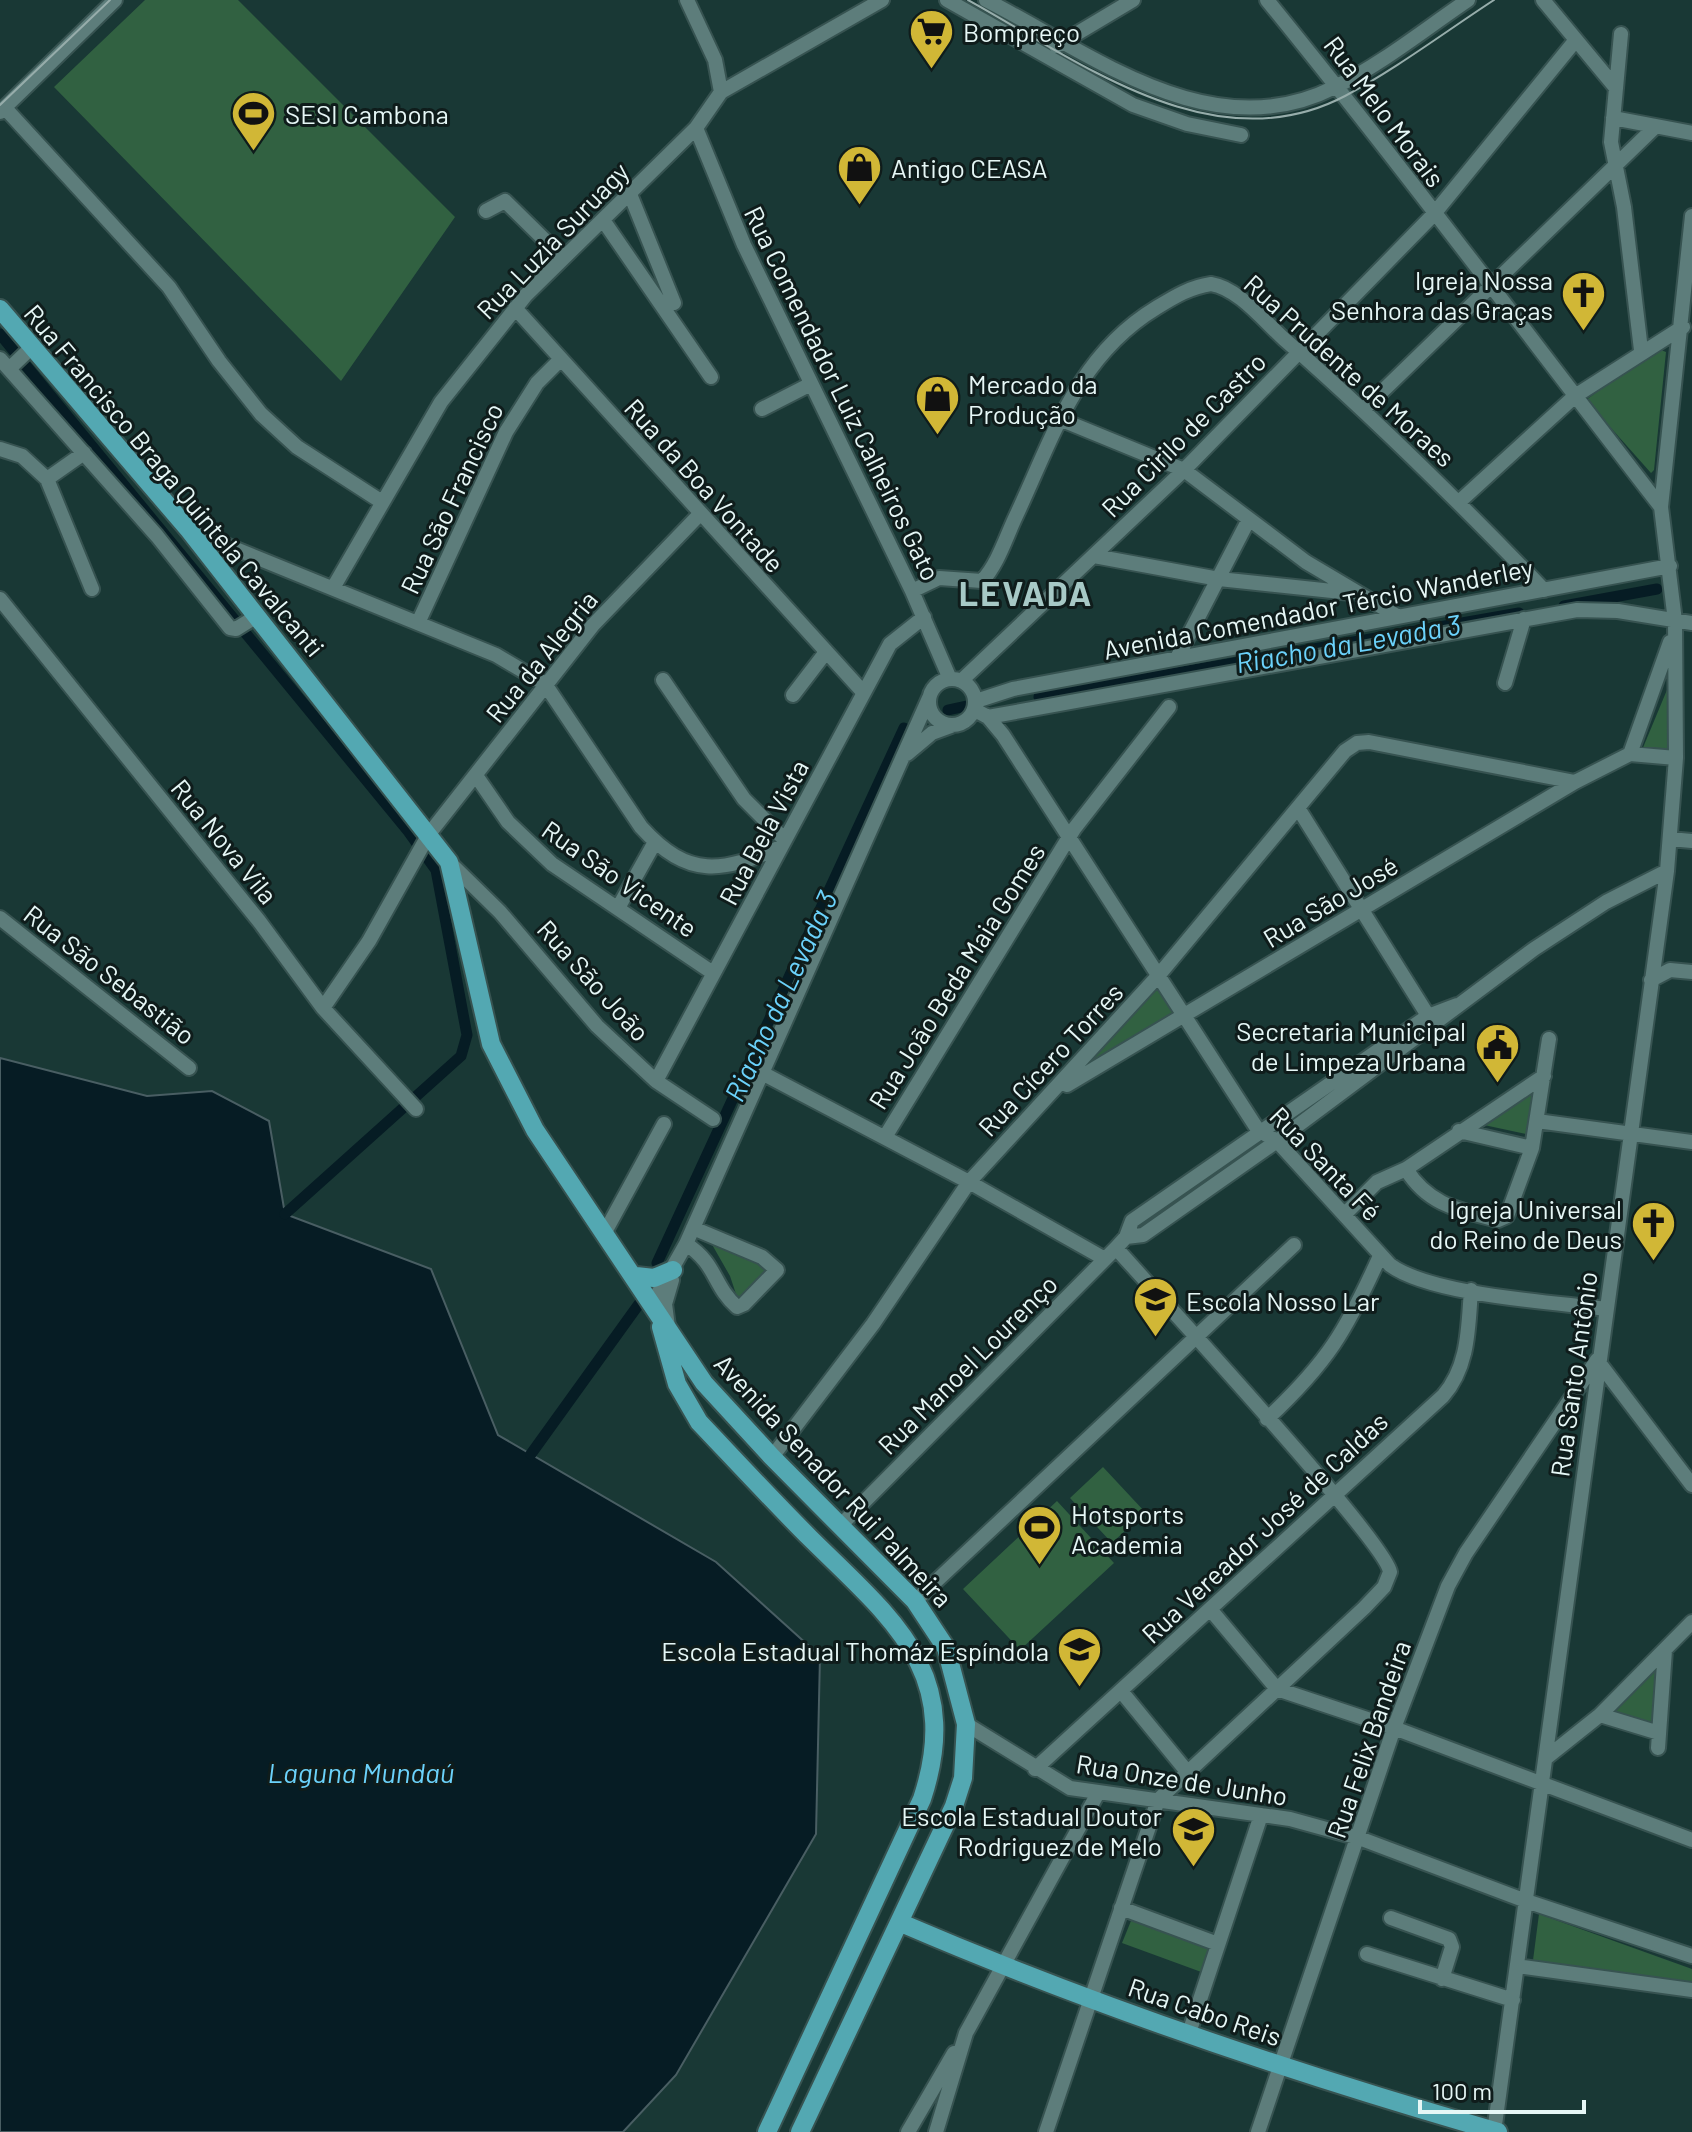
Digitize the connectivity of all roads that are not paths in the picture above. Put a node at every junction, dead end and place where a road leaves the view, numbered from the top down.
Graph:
1 (115, 0) edge
2 (687, 0) edge
3 (882, 0) edge
4 (947, 0) edge
5 (986, 0) edge
6 (1133, 0) edge
7 (1267, 0) edge
8 (1468, 0) edge
9 (1543, 0) edge
10 (1621, 34) dead end
11 (1062, 41) junction
12 (1575, 41) junction
13 (1047, 54) junction
14 (1337, 86) junction
15 (1616, 88) junction
16 (721, 92) junction
17 (2, 110) edge
18 (1613, 118) junction
19 (1655, 127) junction
20 (696, 128) junction
21 (1692, 133) edge
22 (1241, 135) dead end
23 (1617, 161) junction
24 (630, 194) junction
25 (486, 211) dead end
26 (1433, 215) junction
27 (1692, 216) edge
28 (603, 220) junction
29 (563, 258) junction
30 (1488, 285) junction
31 (674, 303) dead end
32 (515, 308) junction
33 (0, 309) edge
34 (1683, 327) junction
35 (1641, 350) junction
36 (1298, 351) junction
37 (17, 358) edge
38 (560, 360) junction
39 (711, 377) dead end
40 (811, 384) junction
41 (1575, 396) junction
42 (762, 409) dead end
43 (1363, 410) junction
44 (1062, 420) junction
45 (0, 449) edge
46 (84, 453) junction
47 (1184, 470) junction
48 (47, 479) junction
49 (382, 502) junction
50 (1459, 502) junction
51 (1661, 507) junction
52 (699, 515) junction
53 (1248, 521) junction
54 (189, 530) junction
55 (1094, 556) junction
56 (1670, 566) junction
57 (1219, 579) junction
58 (333, 588) junction
59 (92, 589) dead end
60 (1544, 590) junction
61 (912, 591) junction
62 (1354, 593) junction
63 (0, 599) edge
64 (1397, 616) junction
65 (924, 617) junction
66 (1524, 619) junction
67 (418, 623) junction
68 (1692, 623) edge
69 (243, 624) junction
70 (1675, 626) junction
71 (826, 652) junction
72 (1177, 658) junction
73 (663, 680) dead end
74 (956, 680) junction
75 (1505, 683) dead end
76 (310, 684) joint
77 (545, 684) junction
78 (863, 692) junction
79 (793, 695) dead end
80 (929, 698) junction
81 (1169, 707) dead end
82 (980, 709) junction
83 (951, 726) junction
84 (1630, 754) junction
85 (904, 758) junction
86 (1676, 758) junction
87 (477, 777) junction
88 (1575, 782) junction
89 (1298, 808) junction
90 (428, 836) junction
91 (1067, 839) junction
92 (1670, 839) junction
93 (1692, 841) edge
94 (655, 842) junction
95 (783, 843) junction
96 (449, 862) junction
97 (1667, 871) junction
98 (618, 908) junction
99 (1364, 909) junction
100 (0, 918) edge
101 (1655, 956) junction
102 (1670, 970) junction
103 (1692, 972) edge
104 (713, 973) junction
105 (1158, 976) junction
106 (1651, 980) junction
107 (323, 1008) junction
108 (1184, 1018) junction
109 (1432, 1021) junction
110 (1549, 1039) dead end
111 (189, 1068) dead end
112 (762, 1073) junction
113 (1544, 1076) junction
114 (656, 1081) junction
115 (1056, 1091) junction
116 (412, 1105) dead end
117 (713, 1119) dead end
118 (1537, 1121) junction
119 (664, 1124) dead end
120 (1258, 1130) junction
121 (1459, 1131) junction
122 (1633, 1134) junction
123 (885, 1137) junction
124 (1277, 1141) junction
125 (1692, 1142) edge
126 (1532, 1148) junction
127 (1406, 1169) junction
128 (969, 1182) junction
129 (1345, 1214) junction
130 (693, 1228) junction
131 (605, 1232) junction
132 (1121, 1242) junction
133 (686, 1244) junction
134 (1294, 1245) dead end
135 (1380, 1256) junction
136 (1105, 1259) junction
137 (675, 1266) junction
138 (636, 1276) junction
139 (1471, 1290) junction
140 (654, 1308) junction
141 (1606, 1309) junction
142 (669, 1329) junction
143 (1196, 1338) junction
144 (1597, 1360) junction
145 (1578, 1388) junction
146 (1593, 1394) junction
147 (1267, 1419) junction
148 (772, 1457) junction
149 (1692, 1485) edge
150 (1333, 1494) junction
151 (841, 1525) junction
152 (858, 1542) junction
153 (878, 1562) junction
154 (836, 1563) junction
155 (856, 1583) junction
156 (915, 1601) junction
157 (1210, 1609) junction
158 (1692, 1622) edge
159 (1665, 1650) junction
160 (1277, 1689) junction
161 (1121, 1691) junction
162 (1600, 1715) junction
163 (966, 1724) junction
164 (1394, 1728) junction
165 (1546, 1758) junction
166 (1035, 1769) junction
167 (1189, 1774) junction
168 (1542, 1784) junction
169 (1098, 1793) junction
170 (1158, 1800) junction
171 (1261, 1815) junction
172 (1359, 1838) junction
173 (1692, 1840) edge
174 (1526, 1901) junction
175 (1121, 1908) junction
176 (1391, 1918) dead end
177 (901, 1923) junction
178 (1218, 1944) junction
179 (1367, 1954) dead end
180 (1692, 1956) edge
181 (1001, 1966) junction
182 (1517, 1966) junction
183 (1442, 1979) junction
184 (1692, 1990) edge
185 (1092, 2000) junction
186 (1513, 2000) junction
187 (966, 2033) junction
188 (1189, 2033) junction
189 (1281, 2065) junction
190 (767, 2132) edge
191 (800, 2132) edge
192 (908, 2132) edge
193 (936, 2132) edge
194 (1046, 2132) edge
195 (1258, 2132) edge
196 (1495, 2132) edge

1 - 17 street
2 - 16 street
3 - 16 street, Rua Luzia Suruagy
4 - 13 street
5 - 11 street
6 - 11 street
7 - 14 street, Rua Melo Morais
8 - 14 street
9 - 12 street
10 - 15 street
11 - 13 street
11 - 14 street
12 - 15 street
12 - 26 street, Rua Cirilo de Castro
13 - 22 street
14 - 26 street, Rua Melo Morais
15 - 18 street
16 - 20 street, Rua Luzia Suruagy
17 - 49 street
18 - 19 street
18 - 23 street
19 - 21 street
19 - 23 street
20 - 24 street, Rua Luzia Suruagy
20 - 40 street, Rua Comendador Luiz Calheiros Gato
23 - 30 street
23 - 35 street
24 - 28 street, Rua Luzia Suruagy
24 - 31 street
25 - 29 street
26 - 30 street, Rua Melo Morais
26 - 36 street, Rua Cirilo de Castro
27 - 34 street
28 - 29 street, Rua Luzia Suruagy
28 - 39 street
29 - 32 street, Rua Luzia Suruagy
30 - 41 street, Rua Melo Morais
30 - 43 street
32 - 38 street, Rua da Boa Vontade
32 - 49 street, Rua Luzia Suruagy
33 - 37 main road, Rua Francisco Braga Quintela Cavalcanti
34 - 35 street
34 - 51 street
35 - 41 street
36 - 43 street, Rua Prudente de Moraes
36 - 44 street, Rua Prudente de Moraes
36 - 47 street, Rua Cirilo de Castro
37 - 46 street
37 - 54 main road, Rua Francisco Braga Quintela Cavalcanti
38 - 52 street, Rua da Boa Vontade
38 - 67 street, Rua São Francisco
40 - 42 street
40 - 61 street, Rua Comendador Luiz Calheiros Gato
41 - 50 street
41 - 51 street, Rua Melo Morais
43 - 50 street, Rua Prudente de Moraes
44 - 47 street
44 - 61 street, Rua Prudente de Moraes
45 - 48 street
46 - 48 street
46 - 69 street
47 - 53 street
47 - 55 street, Rua Cirilo de Castro
48 - 59 street
49 - 58 street, Rua Luzia Suruagy
50 - 60 street, Rua Prudente de Moraes
51 - 56 street, Rua Santo Antônio
52 - 71 street, Rua da Boa Vontade
52 - 77 street, Rua da Alegria
53 - 57 street
53 - 62 street
54 - 58 street
54 - 69 main road, Rua Francisco Braga Quintela Cavalcanti
55 - 57 street
55 - 74 street, Rua Cirilo de Castro
56 - 60 street, Avenida Comendador Tércio Wanderley
56 - 70 street, Rua Santo Antônio
57 - 62 street
57 - 72 street
58 - 67 street
60 - 64 street, Avenida Comendador Tércio Wanderley
61 - 65 street, Rua Comendador Luiz Calheiros Gato
62 - 64 street
63 - 107 street, Rua Nova Vila
64 - 72 street, Avenida Comendador Tércio Wanderley
65 - 74 street, Rua Comendador Luiz Calheiros Gato
65 - 78 street, Rua Bela Vista
66 - 70 street, Avenida Comendador Tércio Wanderley
66 - 75 street
66 - 82 street, Avenida Comendador Tércio Wanderley
67 - 77 street
68 - 70 street, Avenida Comendador Tércio Wanderley
69 - 76 main road, Rua Francisco Braga Quintela Cavalcanti
70 - 84 street
70 - 86 street, Rua Santo Antônio
71 - 78 street, Rua da Boa Vontade
71 - 79 street
72 - 82 street, Avenida Comendador Tércio Wanderley
73 - 95 street
74 - 80 street
74 - 82 street
76 - 90 main road, Avenida Senador Rui Palmeira
77 - 87 street, Rua da Alegria
77 - 94 street
78 - 95 street, Rua Bela Vista
80 - 83 street
80 - 85 street
81 - 91 street, Rua João Beda Maia Gomes
82 - 83 street
82 - 91 street, Rua Santa Fé
83 - 85 street
84 - 86 street
84 - 88 street, Rua São José
85 - 112 street
86 - 92 street, Rua Santo Antônio
87 - 90 street, Rua da Alegria
87 - 98 street, Rua São Vicente
88 - 89 street, Rua Cícero Torres
88 - 99 street, Rua São José
89 - 99 street
89 - 105 street, Rua Cícero Torres
90 - 96 main road, Avenida Senador Rui Palmeira
90 - 107 street, Rua da Alegria
91 - 105 street, Rua Santa Fé
91 - 123 street, Rua João Beda Maia Gomes
92 - 93 street
92 - 97 street, Rua Santo Antônio
94 - 95 street
94 - 98 street
95 - 104 street, Rua Bela Vista
96 - 114 street, Rua São João
96 - 131 main road, Avenida Senador Rui Palmeira
97 - 101 street, Rua Santo Antônio
97 - 109 street, Rua Manoel Lourenço
98 - 104 street, Rua São Vicente
99 - 108 street, Rua São José
99 - 109 street
100 - 111 street, Rua São Sebastião
101 - 102 street
101 - 106 street, Rua Santo Antônio
102 - 103 street
102 - 106 street
104 - 114 street, Rua Bela Vista
105 - 108 street, Rua Santa Fé
105 - 115 street, Rua Cícero Torres
106 - 122 street, Rua Santo Antônio
107 - 116 street, Rua Nova Vila
108 - 115 street, Rua São José
108 - 120 street, Rua Santa Fé
109 - 120 street, Rua Manoel Lourenço
109 - 124 street, Rua Manoel Lourenço
110 - 113 street
112 - 123 street
112 - 130 street
113 - 118 street
113 - 121 street
114 - 117 street, Rua São João
115 - 128 street, Rua Cícero Torres
118 - 122 street
118 - 126 street
119 - 131 street
120 - 124 street, Rua Santa Fé
120 - 132 street, Rua Manoel Lourenço
121 - 126 street
121 - 127 street
122 - 125 street
122 - 141 street, Rua Santo Antônio
123 - 128 street
124 - 129 street, Rua Santa Fé
124 - 132 street, Rua Manoel Lourenço
126 - 127 street
127 - 129 street
128 - 136 street
128 - 148 street, Rua Cícero Torres
129 - 135 street, Rua Santa Fé
130 - 133 street
130 - 133 street
131 - 138 main road, Avenida Senador Rui Palmeira
132 - 136 street, Rua Manoel Lourenço
132 - 143 street
133 - 137 street
134 - 143 street
135 - 139 street, Rua Santa Fé
135 - 147 street
136 - 151 street, Rua Manoel Lourenço
137 - 138 main road
137 - 140 street
137 - 142 street
138 - 140 main road, Avenida Senador Rui Palmeira
139 - 141 street, Rua Santa Fé
139 - 150 street, Rua Vereador José de Caldas
140 - 142 main road, Avenida Senador Rui Palmeira
140 - 154 main road, Avenida Senador Rui Palmeira
141 - 144 street, Rua Santo Antônio
142 - 148 main road, Avenida Senador Rui Palmeira
143 - 147 street
143 - 156 street
144 - 145 street, Rua Felix Bandeira
144 - 146 street, Rua Santo Antônio
144 - 149 street
145 - 146 street
145 - 164 street, Rua Felix Bandeira
146 - 165 street, Rua Santo Antônio
147 - 150 street
148 - 151 main road, Avenida Senador Rui Palmeira
150 - 157 street, Rua Vereador José de Caldas
150 - 160 street
151 - 152 main road, Avenida Senador Rui Palmeira
152 - 153 main road, Avenida Senador Rui Palmeira
152 - 154 main road
153 - 155 main road
153 - 156 main road, Avenida Senador Rui Palmeira
154 - 155 main road, Avenida Senador Rui Palmeira
155 - 190 main road, Avenida Senador Rui Palmeira
156 - 163 main road, Avenida Senador Rui Palmeira
157 - 160 street
157 - 161 street, Rua Vereador José de Caldas
158 - 159 street
159 - 162 street
159 - 162 street
160 - 164 street
160 - 167 street
161 - 166 street, Rua Vereador José de Caldas
161 - 167 street
162 - 165 street
163 - 166 street, Rua Onze de Junho
163 - 177 main road, Avenida Senador Rui Palmeira
164 - 168 street
164 - 172 street, Rua Felix Bandeira
165 - 168 street, Rua Santo Antônio
166 - 169 street, Rua Onze de Junho
167 - 170 street
168 - 173 street
168 - 174 street, Rua Santo Antônio
169 - 170 street, Rua Onze de Junho
169 - 181 street
170 - 171 street, Rua Onze de Junho
170 - 175 street
171 - 172 street, Rua Onze de Junho
171 - 178 street
172 - 174 street, Rua Onze de Junho
172 - 189 street, Rua Felix Bandeira
174 - 180 street, Rua Onze de Junho
174 - 182 street, Rua Santo Antônio
175 - 178 street
175 - 185 street
176 - 183 street
177 - 181 main road, Rua Cabo Reis
177 - 191 main road, Avenida Senador Rui Palmeira
178 - 188 street
179 - 183 street
181 - 185 main road, Rua Cabo Reis
181 - 187 street
182 - 184 street
182 - 186 street, Rua Santo Antônio
183 - 186 street
185 - 188 main road, Rua Cabo Reis
185 - 194 street
186 - 196 street, Rua Santo Antônio
187 - 192 street
187 - 193 street
188 - 189 main road, Rua Cabo Reis
189 - 195 street, Rua Felix Bandeira
189 - 196 main road, Rua Cabo Reis

